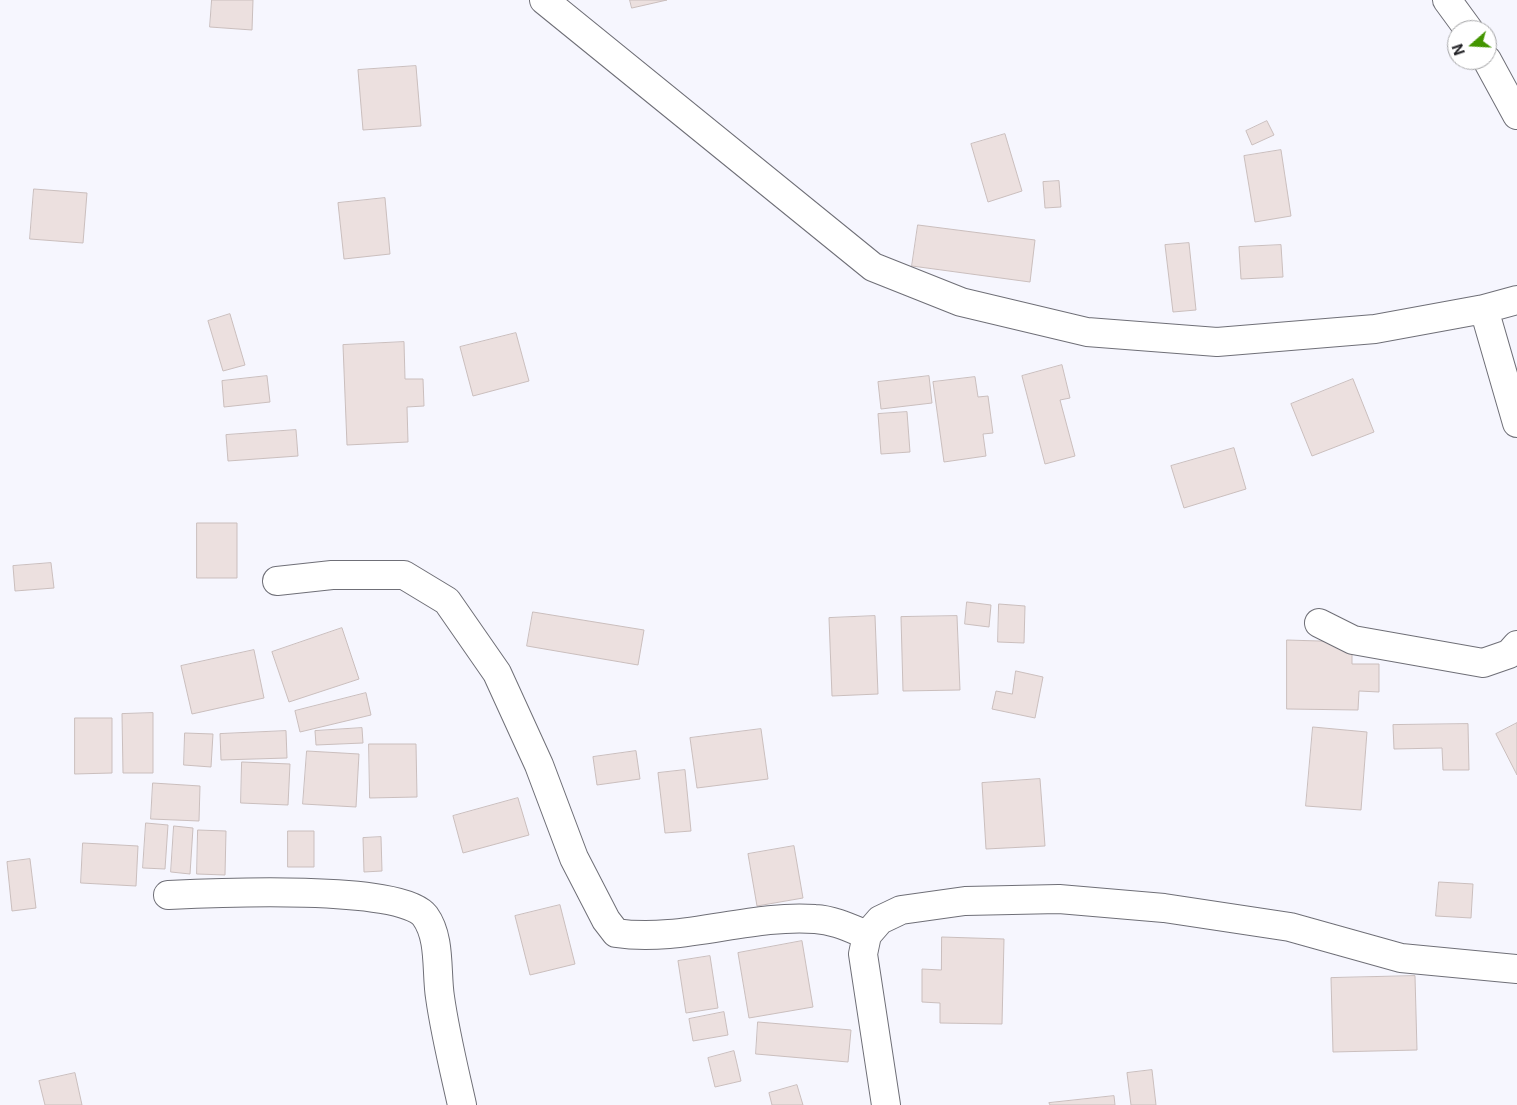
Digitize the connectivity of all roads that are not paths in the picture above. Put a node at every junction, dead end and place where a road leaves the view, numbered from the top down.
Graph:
1 (544, 0) edge
2 (1448, 0) edge
3 (1462, 20) edge
4 (1492, 70) edge
5 (1517, 115) edge
6 (1517, 300) edge
7 (1484, 309) junction
8 (1517, 423) edge
9 (276, 581) dead end
10 (1319, 623) dead end
11 (1517, 645) edge
12 (168, 895) dead end
13 (866, 935) junction
14 (1517, 969) edge
15 (462, 1105) edge
16 (886, 1105) edge

1 - 7 street
2 - 3 street
4 - 5 street
6 - 7 street
7 - 8 street
9 - 13 street
10 - 11 street
12 - 15 street
13 - 14 street
13 - 16 street

